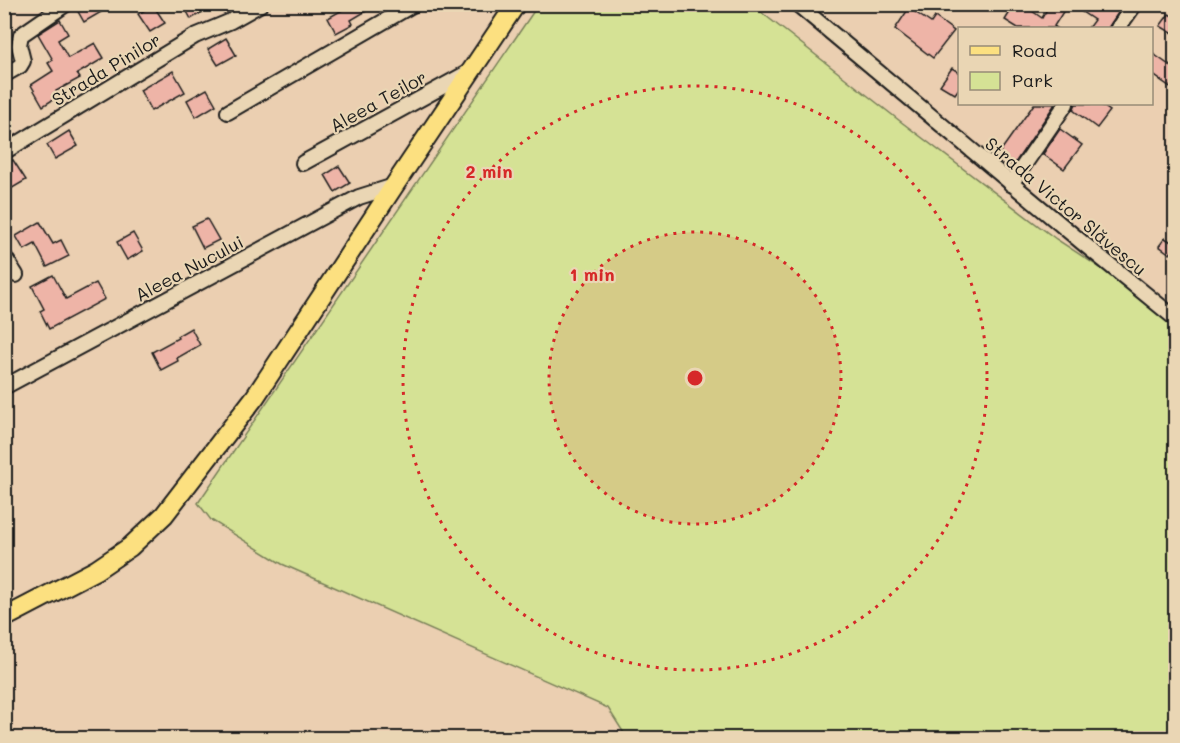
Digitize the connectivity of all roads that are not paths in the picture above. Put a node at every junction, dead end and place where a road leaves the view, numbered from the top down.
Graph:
1 (66, 4) edge
2 (261, 4) edge
3 (414, 4) edge
4 (516, 4) edge
5 (797, 4) edge
6 (1135, 4) edge
7 (1119, 27) edge
8 (471, 71) junction
9 (4, 75) edge
10 (1065, 105) edge
11 (228, 112) dead end
12 (4, 152) edge
13 (303, 163) dead end
14 (1011, 184) junction
15 (394, 186) junction
16 (4, 256) edge
17 (16, 274) dead end
18 (1176, 319) edge
19 (4, 387) edge
20 (4, 618) edge

1 - 9 street
2 - 12 street, Strada Pinilor
3 - 11 street
4 - 8 main road
5 - 14 street, Strada Victor Slăvescu
6 - 7 street
8 - 13 street, Aleea Teilor
8 - 15 main road
10 - 14 street
14 - 18 street, Strada Victor Slăvescu
15 - 19 street, Aleea Nucului
15 - 20 main road
16 - 17 street

